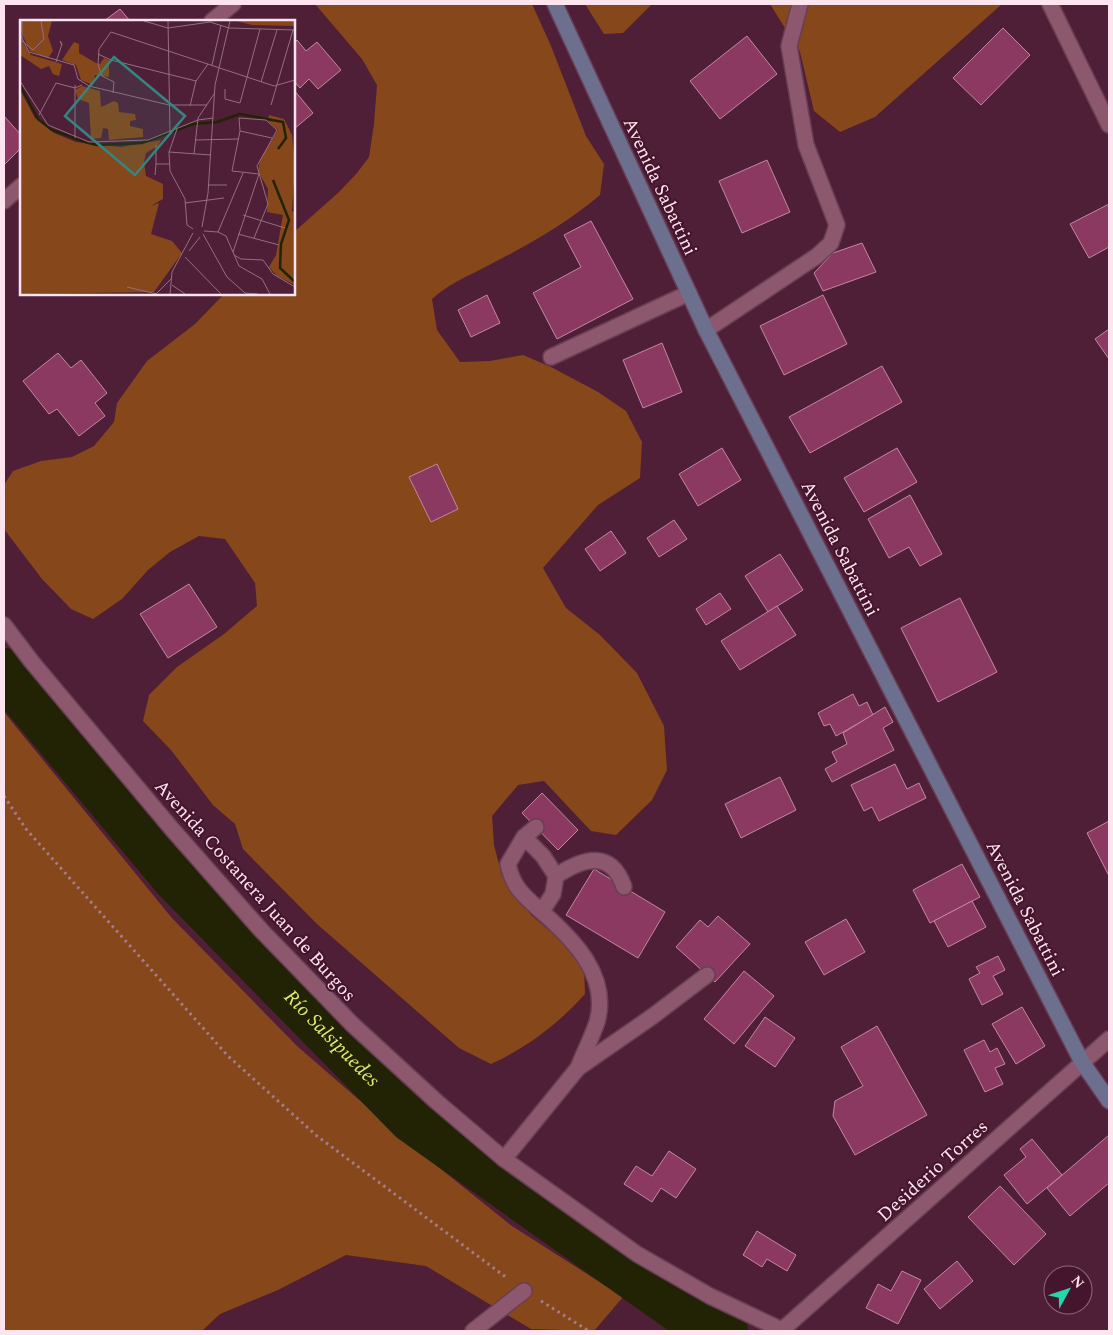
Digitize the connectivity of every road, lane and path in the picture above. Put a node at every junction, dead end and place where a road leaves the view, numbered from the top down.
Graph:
1 (233, 4) edge
2 (555, 4) edge
3 (800, 4) edge
4 (1050, 4) edge
5 (213, 20) edge
6 (1109, 125) edge
7 (20, 187) edge
8 (4, 201) edge
9 (689, 293) junction
10 (706, 330) junction
11 (551, 357) dead end
12 (4, 625) edge
13 (4, 796) edge
14 (536, 827) dead end
15 (524, 837) junction
16 (556, 876) junction
17 (624, 887) dead end
18 (542, 911) junction
19 (706, 975) dead end
20 (1109, 1039) edge
21 (1082, 1062) junction
22 (578, 1068) junction
23 (1109, 1101) edge
24 (504, 1159) junction
25 (524, 1291) junction
26 (473, 1331) edge
27 (589, 1331) edge
28 (783, 1331) edge

1 - 5 street
2 - 9 street, Avenida Sabattini
3 - 10 street
4 - 6 street
7 - 8 street
9 - 10 street, Avenida Sabattini
9 - 11 street
10 - 21 street, Avenida Sabattini
12 - 24 street, Avenida Costanera Juan de Burgos
13 - 25 path
14 - 15 street
15 - 16 street
15 - 18 street
16 - 17 street
16 - 18 street
18 - 22 street
19 - 22 street
20 - 21 street, Desiderio Torres
21 - 23 street, Avenida Sabattini
21 - 28 street, Desiderio Torres
22 - 24 street
24 - 28 street, Avenida Costanera Juan de Burgos
25 - 26 street
25 - 27 path

